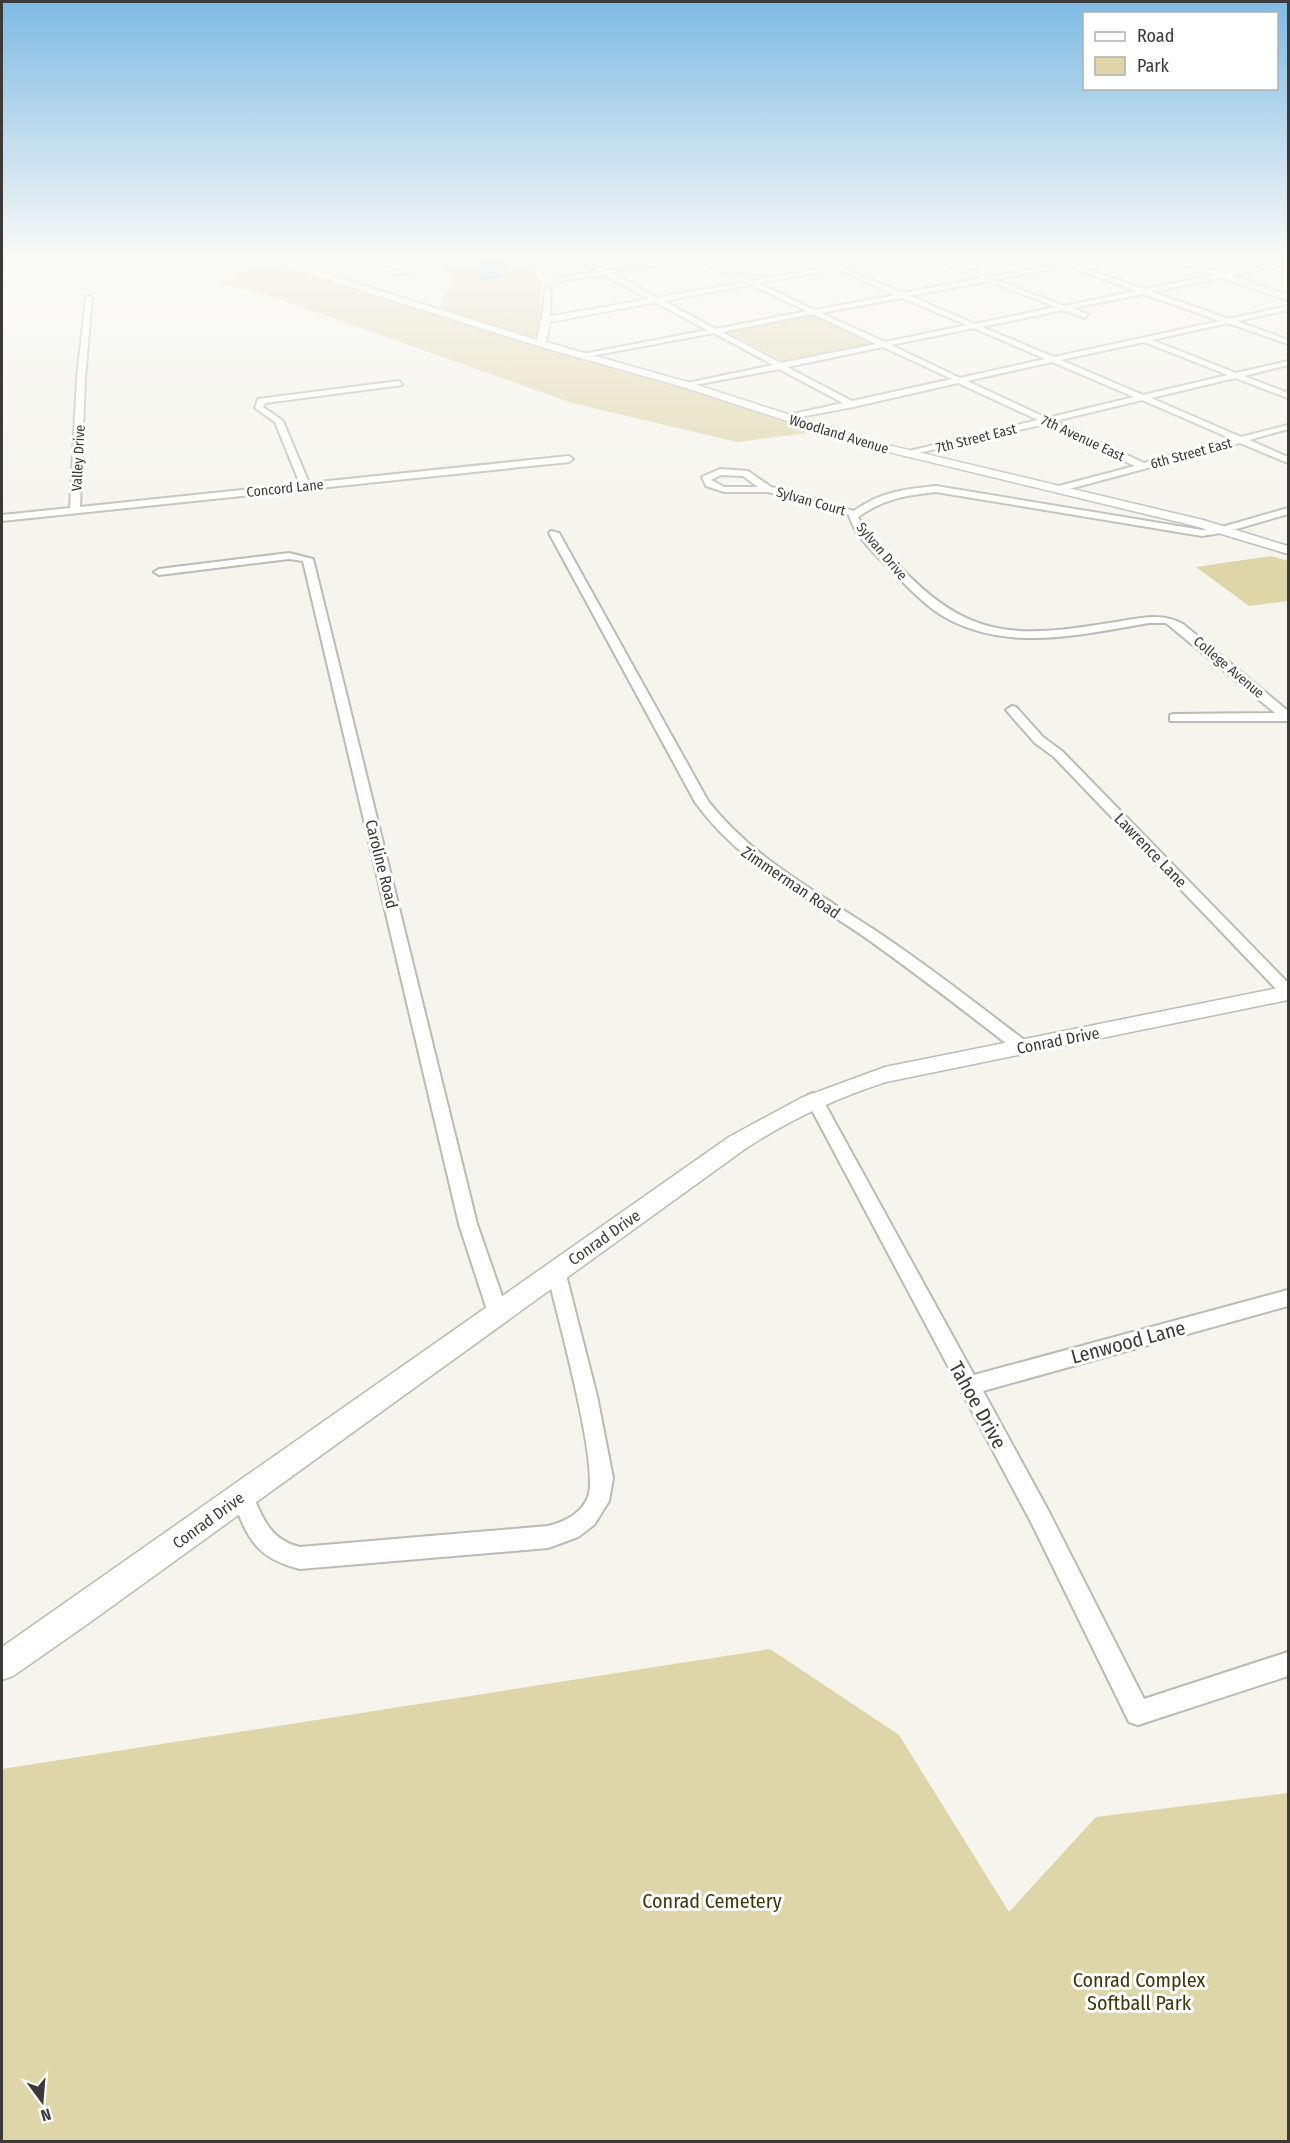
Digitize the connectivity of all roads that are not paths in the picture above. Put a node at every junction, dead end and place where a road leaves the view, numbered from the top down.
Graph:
1 (83, 357) edge
2 (587, 357) edge
3 (766, 357) edge
4 (826, 357) edge
5 (909, 357) edge
6 (1048, 357) edge
7 (1062, 357) edge
8 (1190, 357) edge
9 (1053, 359) junction
10 (1288, 363) edge
11 (782, 366) junction
12 (1236, 375) junction
13 (960, 381) junction
14 (399, 382) dead end
15 (687, 385) junction
16 (1288, 396) edge
17 (1142, 398) junction
18 (853, 405) junction
19 (787, 418) junction
20 (1046, 421) junction
21 (1288, 427) edge
22 (1240, 440) junction
23 (908, 454) junction
24 (568, 459) dead end
25 (1288, 460) edge
26 (1143, 466) junction
27 (305, 486) junction
28 (768, 489) junction
29 (1058, 489) junction
30 (75, 510) junction
31 (1288, 511) edge
32 (854, 514) junction
33 (2, 518) edge
34 (1223, 530) junction
35 (554, 533) dead end
36 (1288, 550) edge
37 (159, 572) dead end
38 (1168, 620) joint
39 (1012, 710) dead end
40 (1288, 716) edge
41 (1174, 718) dead end
42 (1288, 992) edge
43 (1022, 1047) junction
44 (814, 1099) junction
45 (556, 1271) junction
46 (1288, 1298) edge
47 (498, 1313) junction
48 (968, 1386) junction
49 (242, 1495) junction
50 (1288, 1664) edge
51 (2, 1665) edge

1 - 30 street, Valley Drive
2 - 15 street, Woodland Avenue
3 - 11 street
4 - 11 street
5 - 13 street, 7th Avenue East
6 - 9 street
7 - 9 street
8 - 12 street
9 - 13 street
9 - 17 street
10 - 12 street, 7th Street East
11 - 15 street
11 - 18 street
12 - 16 street
12 - 17 street, 7th Street East
13 - 18 street
13 - 20 street, 7th Avenue East
14 - 27 street
15 - 19 street, Woodland Avenue
17 - 20 street, 7th Street East
17 - 22 street
18 - 19 street
19 - 23 street, Woodland Avenue
20 - 23 street, 7th Street East
20 - 26 street, 7th Avenue East
21 - 22 street, 6th Street East
22 - 25 street
22 - 26 street, 6th Street East
23 - 29 street, Woodland Avenue
24 - 27 street, Concord Lane
26 - 29 street, 6th Street East
27 - 30 street, Concord Lane
28 - 28 street, Sylvan Court
28 - 32 street, Sylvan Court
29 - 34 street, Woodland Avenue
30 - 33 street, Concord Lane
31 - 34 street, Sylvan Drive
32 - 34 street, Sylvan Drive
32 - 38 street, Sylvan Drive
34 - 36 street, Woodland Avenue
35 - 43 street, Zimmerman Road
37 - 47 street, Caroline Road
38 - 40 street, College Avenue
39 - 42 street, Lawrence Lane
40 - 41 street
42 - 43 street, Conrad Drive
43 - 44 street, Conrad Drive
44 - 45 street, Conrad Drive
44 - 48 street, Tahoe Drive
45 - 47 street, Conrad Drive
45 - 49 street
46 - 48 street, Lenwood Lane
47 - 49 street, Conrad Drive
48 - 50 street, Tahoe Drive
49 - 51 street, Conrad Drive

